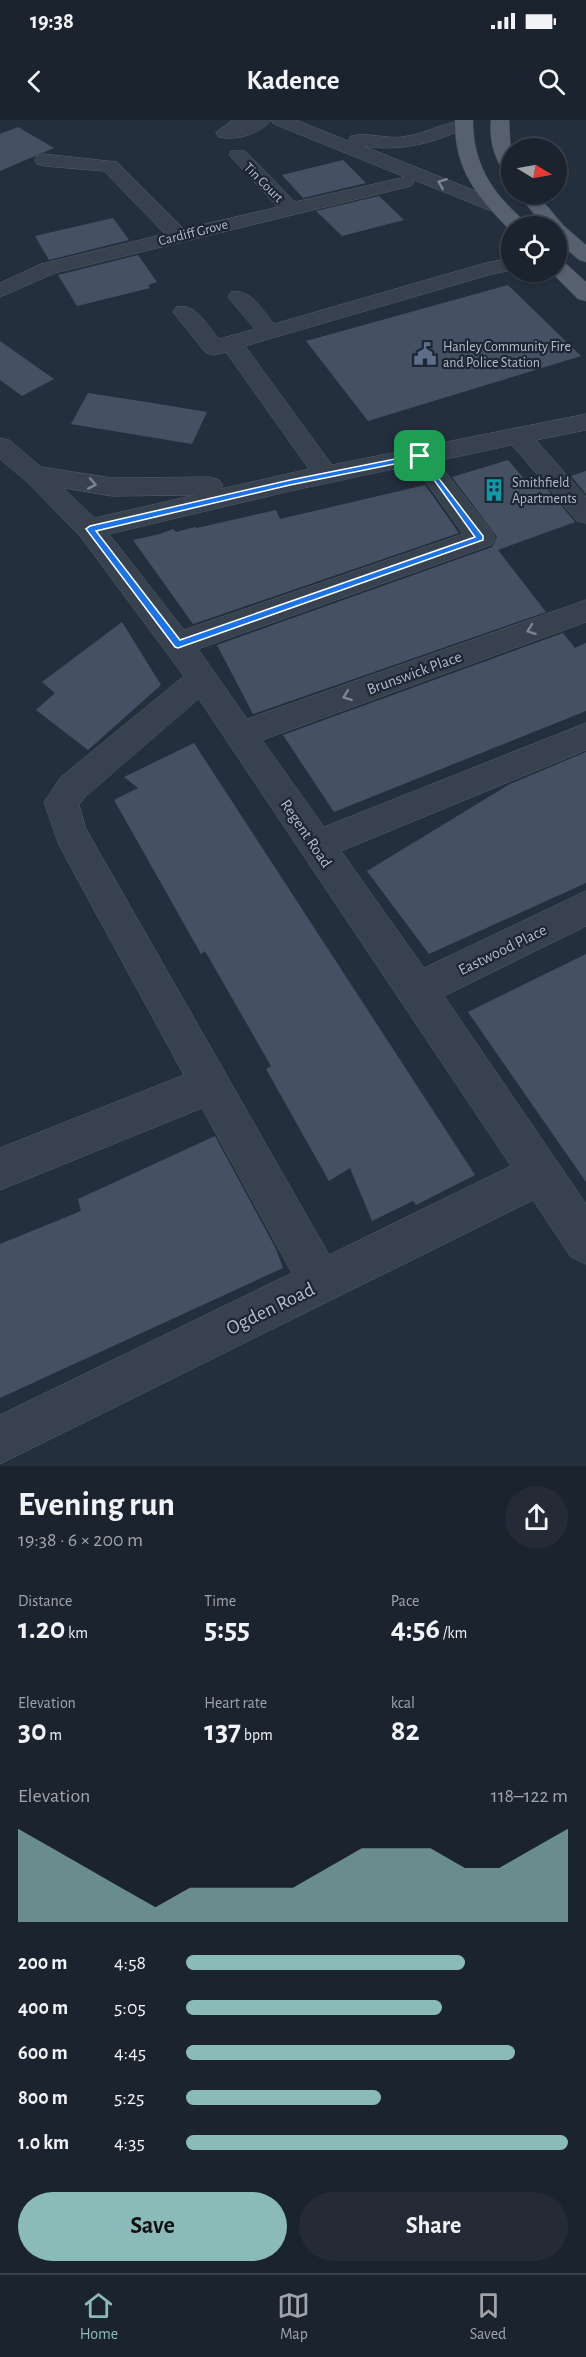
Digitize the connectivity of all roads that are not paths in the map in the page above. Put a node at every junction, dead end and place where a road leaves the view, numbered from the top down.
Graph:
1 (262, 120) edge
2 (280, 120) edge
3 (500, 120) edge
4 (464, 121) edge
5 (241, 126) edge
6 (303, 129) junction
7 (501, 150) edge
8 (238, 155) dead end
9 (44, 159) dead end
10 (402, 189) dead end
11 (535, 204) edge
12 (496, 206) junction
13 (291, 209) junction
14 (506, 216) edge
15 (546, 216) edge
16 (178, 235) junction
17 (567, 238) edge
18 (586, 256) edge
19 (501, 267) edge
20 (567, 276) edge
21 (0, 291) edge
22 (586, 294) edge
23 (239, 297) dead end
24 (184, 312) dead end
25 (269, 332) junction
26 (231, 343) junction
27 (586, 422) edge
28 (518, 436) junction
29 (0, 446) edge
30 (420, 456) junction
31 (34, 474) junction
32 (327, 476) junction
33 (290, 482) junction
34 (586, 514) edge
35 (90, 529) junction
36 (586, 611) edge
37 (178, 644) junction
38 (202, 679) junction
39 (241, 734) junction
40 (586, 736) edge
41 (315, 846) junction
42 (586, 908) edge
43 (417, 990) junction
44 (211, 1084) junction
45 (0, 1169) edge
46 (540, 1174) junction
47 (586, 1242) edge
48 (321, 1283) junction
49 (0, 1440) edge

1 - 5 street
2 - 6 street
3 - 7 main road
4 - 6 street
4 - 12 main road
12 -> 6 street
8 - 13 street, Tin Court
9 - 16 street
10 - 13 street, Cardiff Grove
11 - 15 main road
12 - 14 main road
13 - 16 street, Cardiff Grove
16 - 21 street, Cardiff Grove
17 - 18 main road
19 - 25 street
20 - 22 main road
23 - 25 street
24 - 26 street
25 - 26 street
26 - 32 street
27 - 28 street
28 - 30 street
28 - 34 street
29 - 31 street, Regent Road
30 - 32 street
30 - 37 street
31 -> 33 street
31 - 35 street, Regent Road
32 - 33 street
33 - 35 street
35 - 37 street, Regent Road
36 -> 39 street, Brunswick Place
37 - 38 street, Regent Road
38 - 39 street, Regent Road
38 - 44 street
39 - 41 street, Regent Road
40 - 41 street
41 - 43 street, Regent Road
42 - 43 street, Eastwood Place
43 - 46 street, Regent Road
44 - 45 street
44 - 48 street
46 - 47 street, Regent Road
46 - 48 street, Ogden Road
48 - 49 street, Ogden Road

